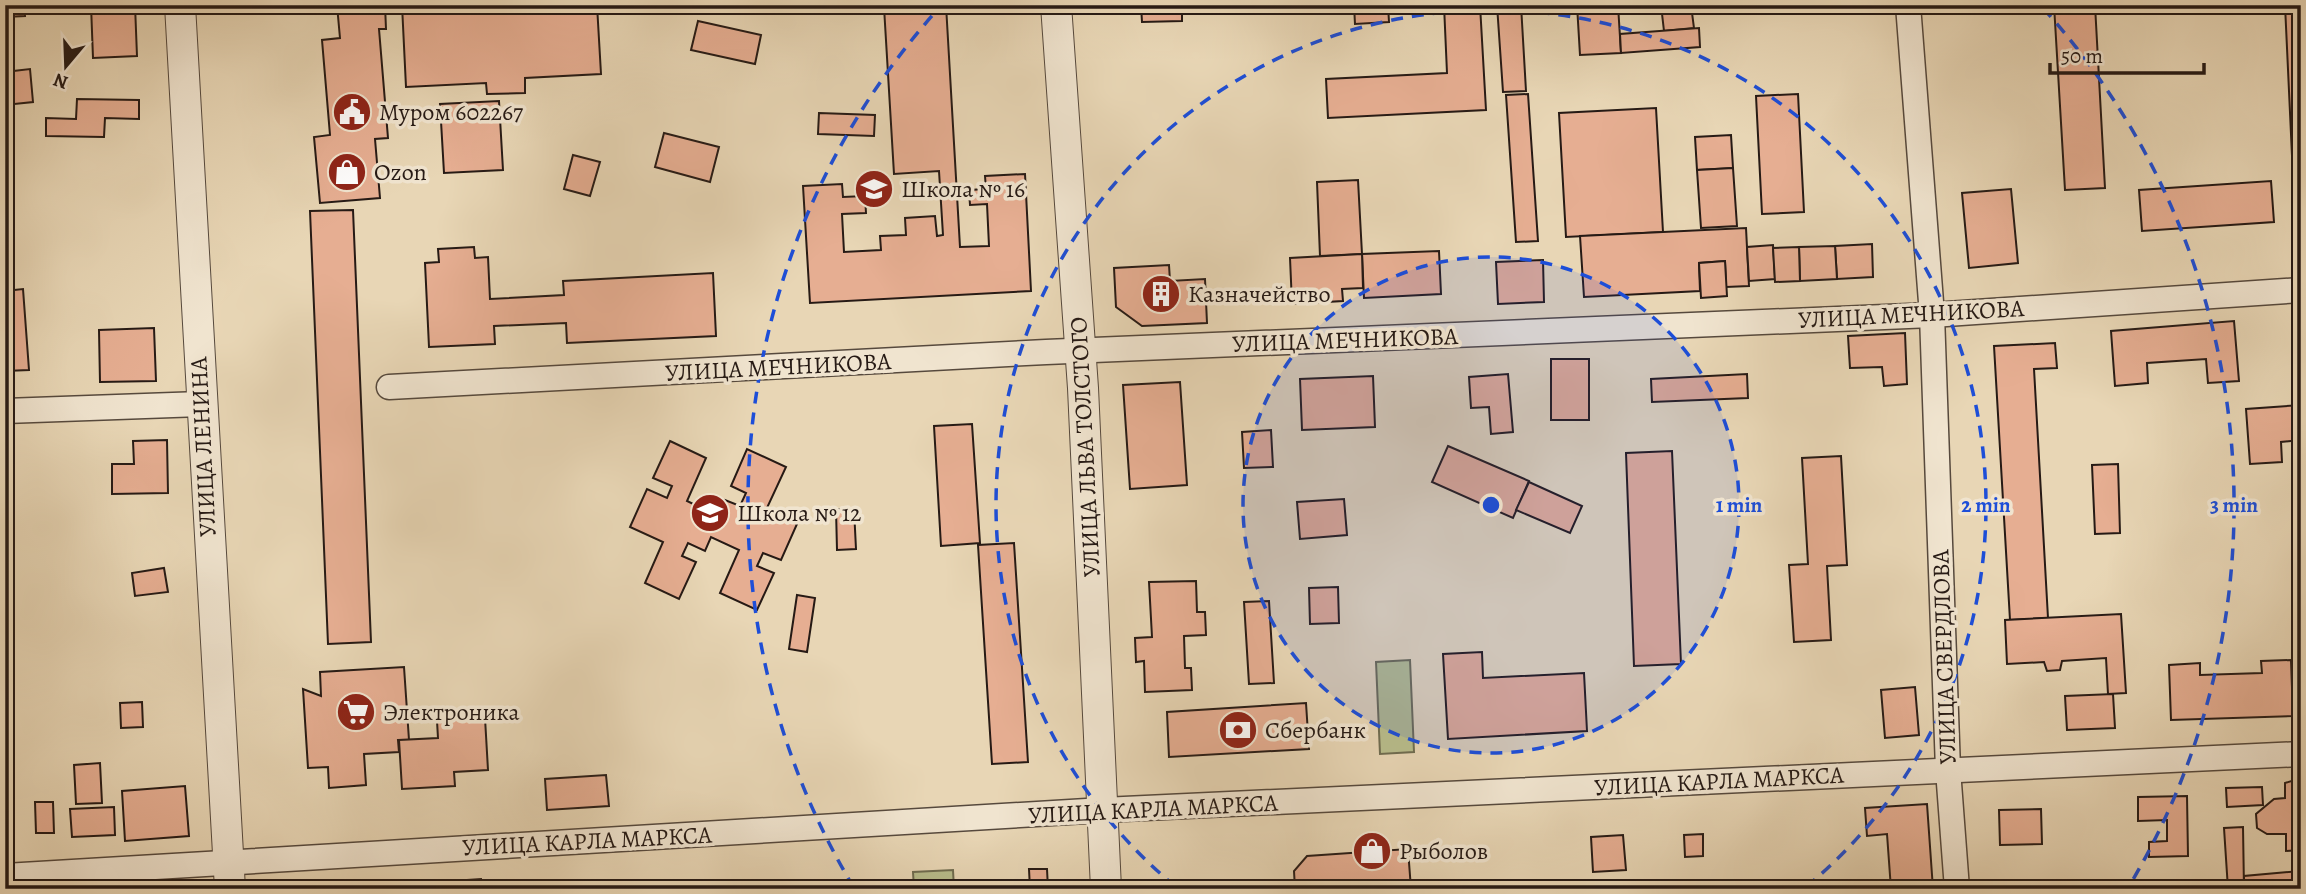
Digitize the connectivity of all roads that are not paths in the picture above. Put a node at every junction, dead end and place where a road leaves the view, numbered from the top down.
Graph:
1 (180, 5) edge
2 (1056, 5) edge
3 (1908, 5) edge
4 (2301, 290) edge
5 (1932, 315) junction
6 (1081, 351) junction
7 (389, 387) dead end
8 (201, 404) junction
9 (5, 411) edge
10 (2301, 754) edge
11 (1948, 770) junction
12 (1103, 810) junction
13 (5, 876) edge
14 (229, 876) edge
15 (1107, 889) edge
16 (1956, 889) edge

1 - 8 street, УЛИЦА ЛЕНИНА
2 - 6 street, УЛИЦА ЛЬВА ТОЛСТОГО
3 - 5 street, УЛИЦА СВЕРДЛОВА
4 - 5 street, УЛИЦА МЕЧНИКОВА
5 - 6 street, УЛИЦА МЕЧНИКОВА
5 - 11 street, УЛИЦА СВЕРДЛОВА
6 - 7 street, УЛИЦА МЕЧНИКОВА
6 - 12 street, УЛИЦА ЛЬВА ТОЛСТОГО
8 - 9 street
8 - 14 street, УЛИЦА ЛЕНИНА
10 - 11 street, УЛИЦА КАРЛА МАРКСА
11 - 12 street, УЛИЦА КАРЛА МАРКСА
11 - 16 street, УЛИЦА СВЕРДЛОВА
12 - 14 street, УЛИЦА КАРЛА МАРКСА
12 - 15 street, УЛИЦА ЛЬВА ТОЛСТОГО
13 - 14 street, УЛИЦА КАРЛА МАРКСА

